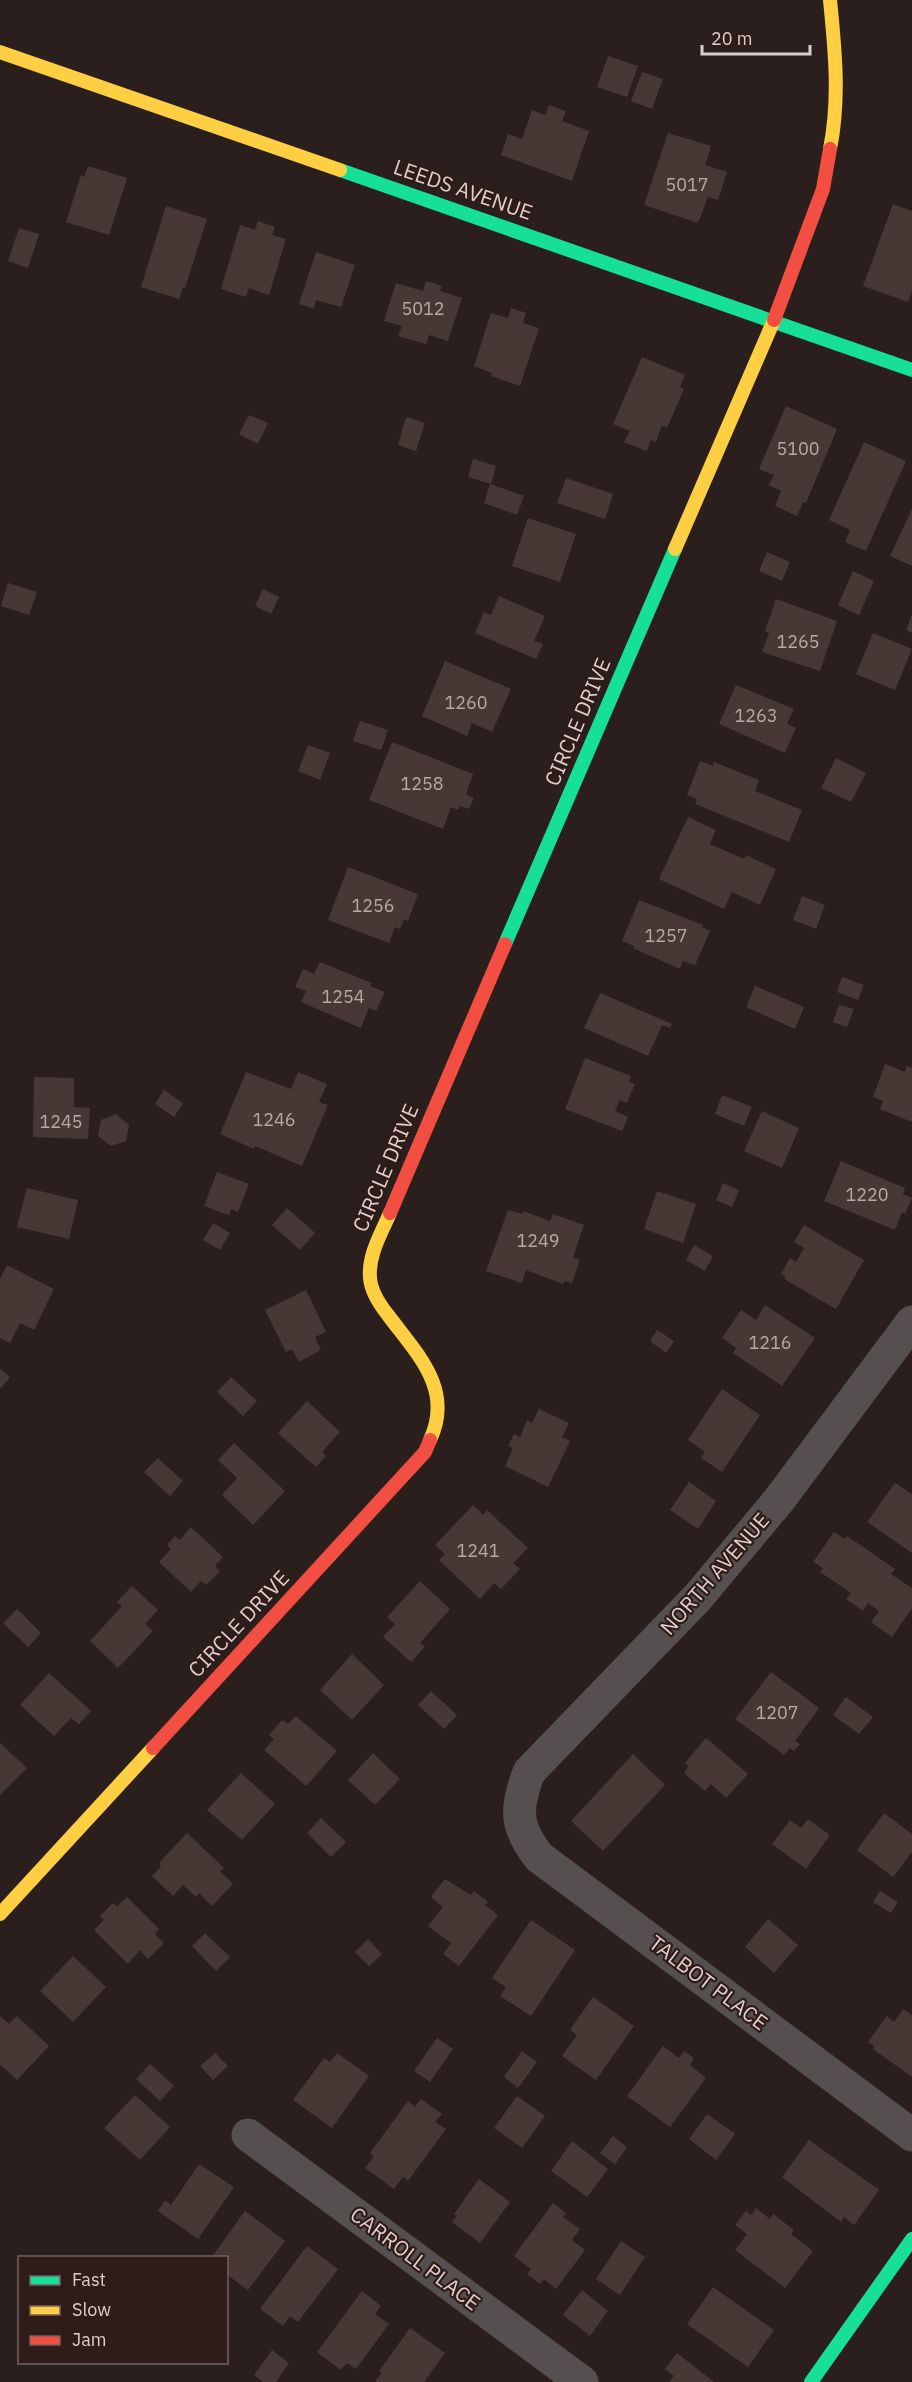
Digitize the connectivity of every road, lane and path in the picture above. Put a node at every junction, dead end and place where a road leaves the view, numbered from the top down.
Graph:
1 (830, 0) edge
2 (0, 52) edge
3 (774, 320) junction
4 (912, 370) edge
5 (912, 1322) edge
6 (519, 1818) joint
7 (0, 1914) edge
8 (248, 2135) dead end
9 (912, 2135) edge
10 (912, 2239) edge
11 (582, 2382) edge
12 (812, 2382) edge

1 - 3 main road, CIRCLE DRIVE
2 - 3 main road, LEEDS AVENUE
3 - 4 main road, LEEDS AVENUE
3 - 7 main road, CIRCLE DRIVE
5 - 6 street, NORTH AVENUE
6 - 9 street, TALBOT PLACE
8 - 11 street, CARROLL PLACE
10 - 12 main road

